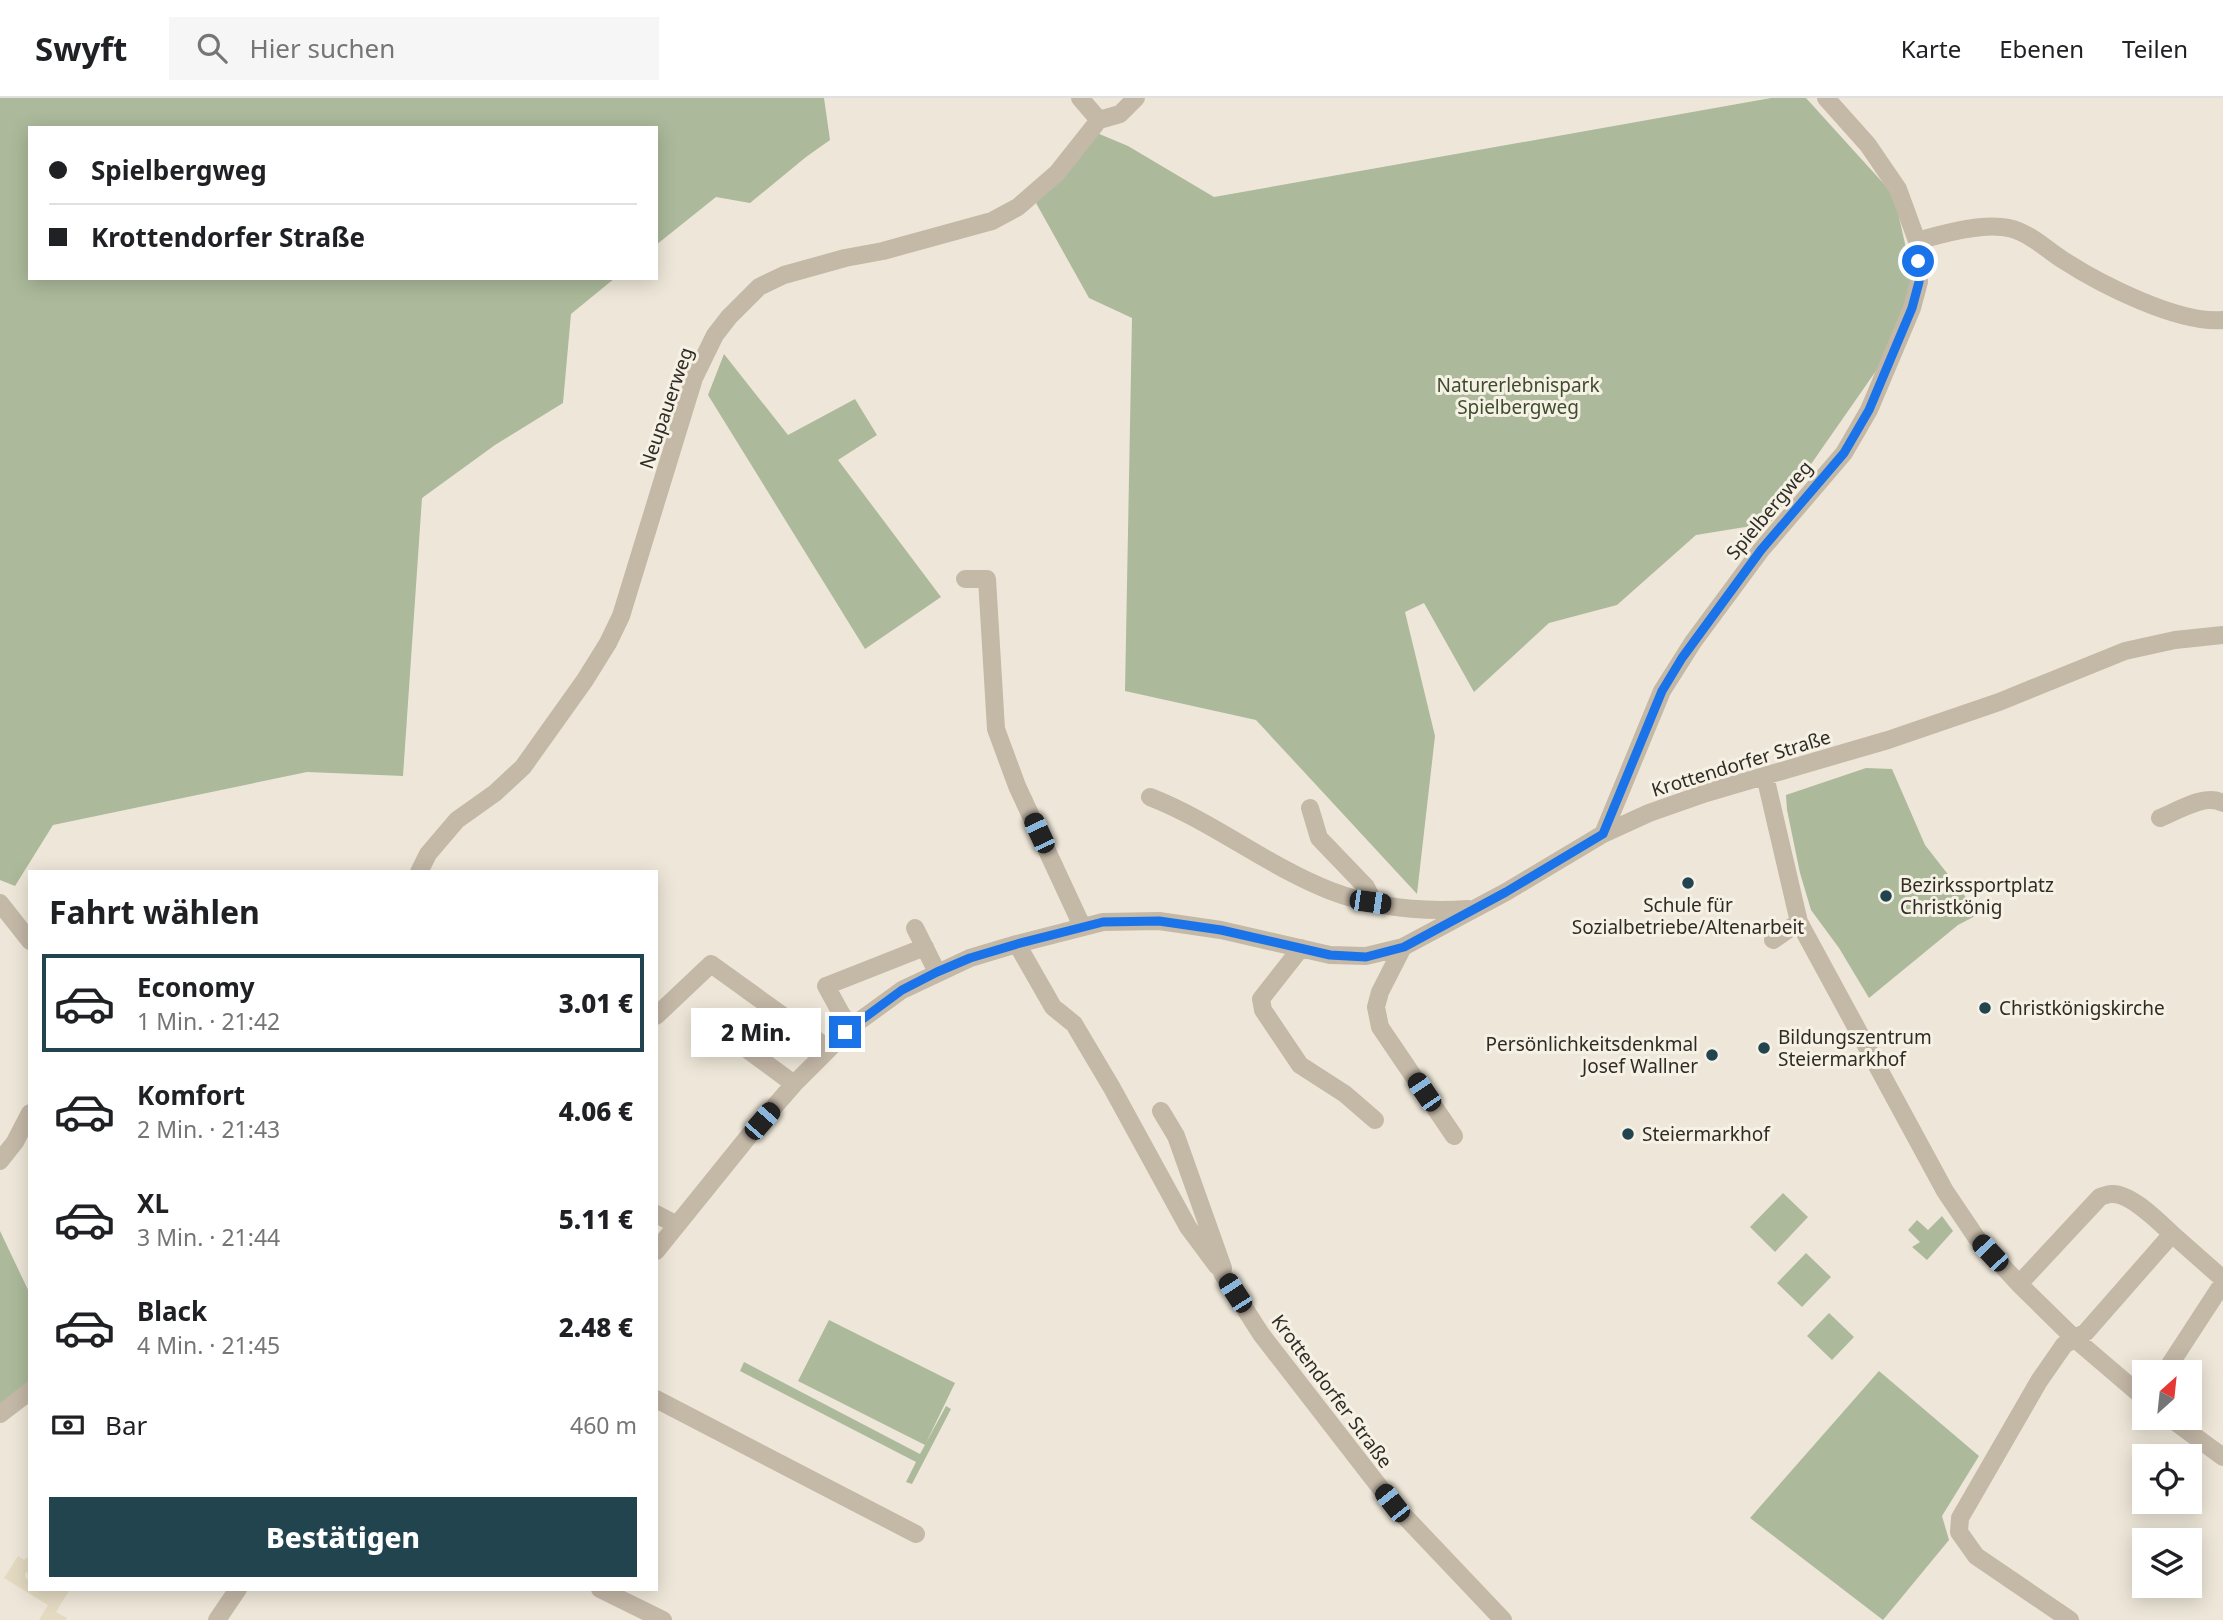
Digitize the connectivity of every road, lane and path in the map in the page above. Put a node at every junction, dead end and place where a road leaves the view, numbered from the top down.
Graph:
1 (1080, 98) edge
2 (1136, 98) edge
3 (1826, 98) edge
4 (1099, 120) junction
5 (1917, 241) junction
6 (2223, 320) edge
7 (965, 579) dead end
8 (2223, 635) edge
9 (1765, 776) junction
10 (1150, 797) dead end
11 (2223, 803) edge
12 (1310, 808) dead end
13 (2160, 818) dead end
14 (1603, 834) junction
15 (420, 870) edge
16 (1370, 902) junction
17 (0, 903) edge
18 (1475, 909) junction
19 (1799, 922) junction
20 (1082, 926) junction
21 (915, 928) dead end
22 (28, 939) edge
23 (1773, 940) dead end
24 (1017, 944) junction
25 (925, 947) junction
26 (1404, 947) junction
27 (1301, 948) junction
28 (937, 972) junction
29 (658, 1014) edge
30 (851, 1027) junction
31 (718, 1028) dead end
32 (829, 1049) junction
33 (794, 1084) junction
34 (1161, 1111) dead end
35 (28, 1117) edge
36 (1375, 1120) dead end
37 (1454, 1136) dead end
38 (0, 1161) edge
39 (658, 1215) edge
40 (677, 1225) junction
41 (2172, 1234) junction
42 (658, 1249) edge
43 (1222, 1273) junction
44 (2223, 1281) edge
45 (2019, 1284) junction
46 (2075, 1339) junction
47 (2173, 1360) edge
48 (2132, 1388) edge
49 (28, 1393) edge
50 (658, 1400) edge
51 (0, 1414) edge
52 (2186, 1430) edge
53 (2223, 1457) edge
54 (916, 1534) dead end
55 (237, 1591) edge
56 (604, 1591) edge
57 (218, 1620) edge
58 (663, 1620) edge
59 (1503, 1620) edge
60 (2070, 1620) edge

1 - 4 street
2 - 4 street, Neupauerweg
3 - 5 street, Spielbergweg
4 - 15 street, Neupauerweg
5 - 6 street
5 - 14 street, Spielbergweg
7 - 20 street
8 - 9 street, Krottendorfer Straße
9 - 14 street, Krottendorfer Straße
9 - 19 street
10 - 16 street
11 - 13 street
12 - 16 street
14 - 18 street, Krottendorfer Straße
16 - 18 street
17 - 22 street
18 - 26 street, Krottendorfer Straße
19 - 23 street
19 - 45 street
20 - 24 street, Krottendorfer Straße
20 - 27 street, Krottendorfer Straße
21 - 25 street
24 - 28 street, Krottendorfer Straße
24 - 43 street, Krottendorfer Straße
25 - 28 street
25 - 30 street
26 - 27 street, Krottendorfer Straße
26 - 37 street
27 - 36 street
28 - 30 street, Krottendorfer Straße
29 - 32 street
30 - 32 street, Krottendorfer Straße
31 - 33 street
32 - 33 street, Krottendorfer Straße
33 - 40 street, Krottendorfer Straße
34 - 43 street, Krottendorfer Straße
35 - 38 street
39 - 40 street
40 - 42 street, Krottendorfer Straße
41 - 44 street
41 - 45 street
41 - 46 street
43 - 59 street, Krottendorfer Straße
44 - 47 street
45 - 46 street
46 - 48 street
46 - 60 street
49 - 51 street
50 - 54 street
52 - 53 street
55 - 57 street
56 - 58 street

